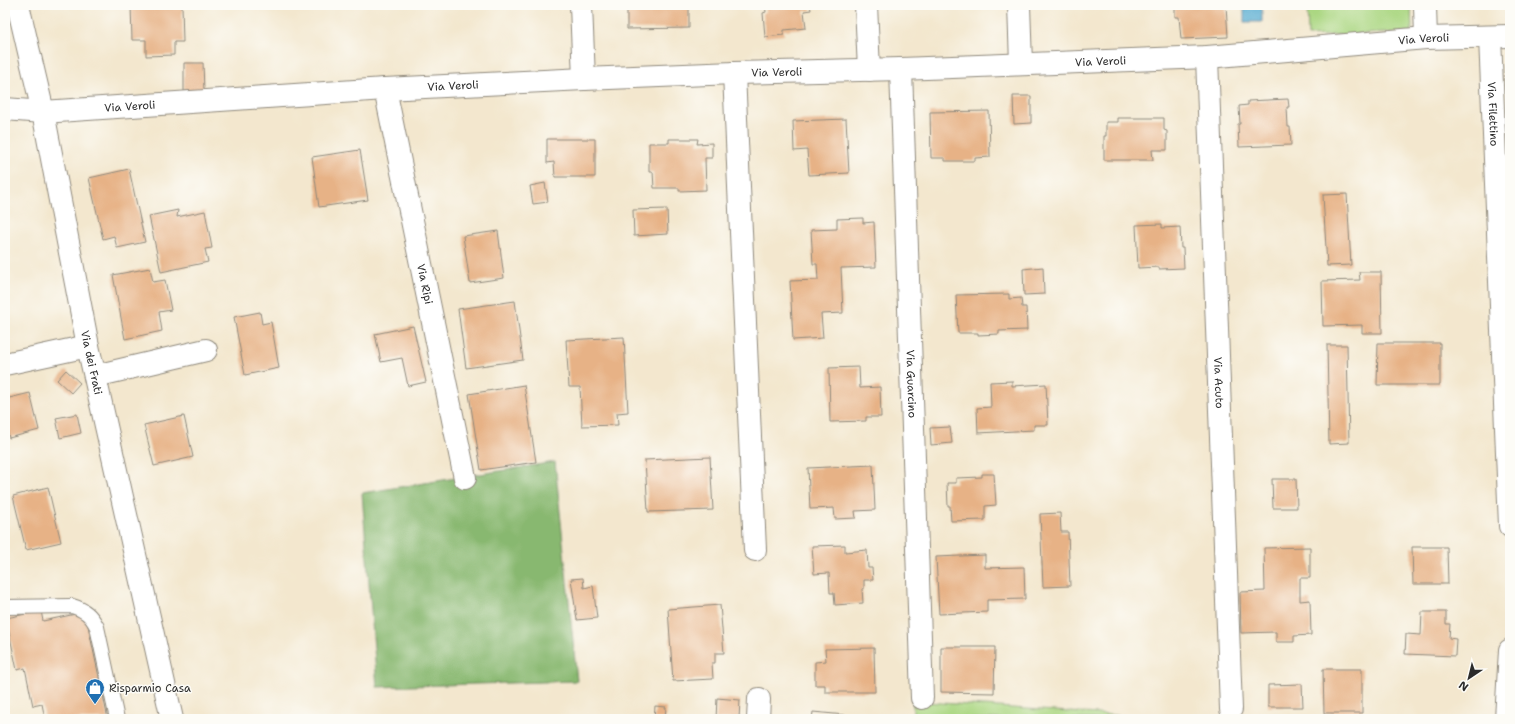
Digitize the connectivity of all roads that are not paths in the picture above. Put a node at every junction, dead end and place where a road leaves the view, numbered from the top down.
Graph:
1 (18, 5) edge
2 (580, 5) edge
3 (866, 5) edge
4 (1019, 5) edge
5 (1425, 5) edge
6 (1500, 37) edge
7 (1426, 38) junction
8 (1207, 57) junction
9 (1021, 64) junction
10 (900, 69) junction
11 (869, 70) junction
12 (734, 73) junction
13 (584, 79) junction
14 (385, 89) junction
15 (5, 109) edge
16 (43, 112) junction
17 (88, 346) junction
18 (206, 350) dead end
19 (5, 364) edge
20 (95, 376) junction
21 (465, 478) dead end
22 (1510, 526) edge
23 (755, 550) dead end
24 (5, 607) edge
25 (1510, 650) edge
26 (922, 698) dead end
27 (1232, 708) dead end
28 (117, 719) edge
29 (172, 719) edge
30 (1506, 719) edge

1 - 16 street, Via dei Frati
2 - 13 street
3 - 11 street
4 - 9 street
5 - 7 street
6 - 7 street, Via Veroli
6 - 22 street, Via Filettino
7 - 8 street, Via Veroli
8 - 9 street, Via Veroli
8 - 27 street, Via Acuto
9 - 10 street, Via Veroli
10 - 11 street, Via Veroli
10 - 26 street, Via Guarcino
11 - 12 street, Via Veroli
12 - 13 street, Via Veroli
12 - 23 street
13 - 14 street, Via Veroli
14 - 16 street, Via Veroli
14 - 21 street, Via Ripi
15 - 16 street, Via Veroli
16 - 17 street, Via dei Frati
17 - 19 street
17 - 20 street, Via dei Frati
18 - 20 street
20 - 29 street, Via dei Frati
24 - 28 lane
25 - 30 street

